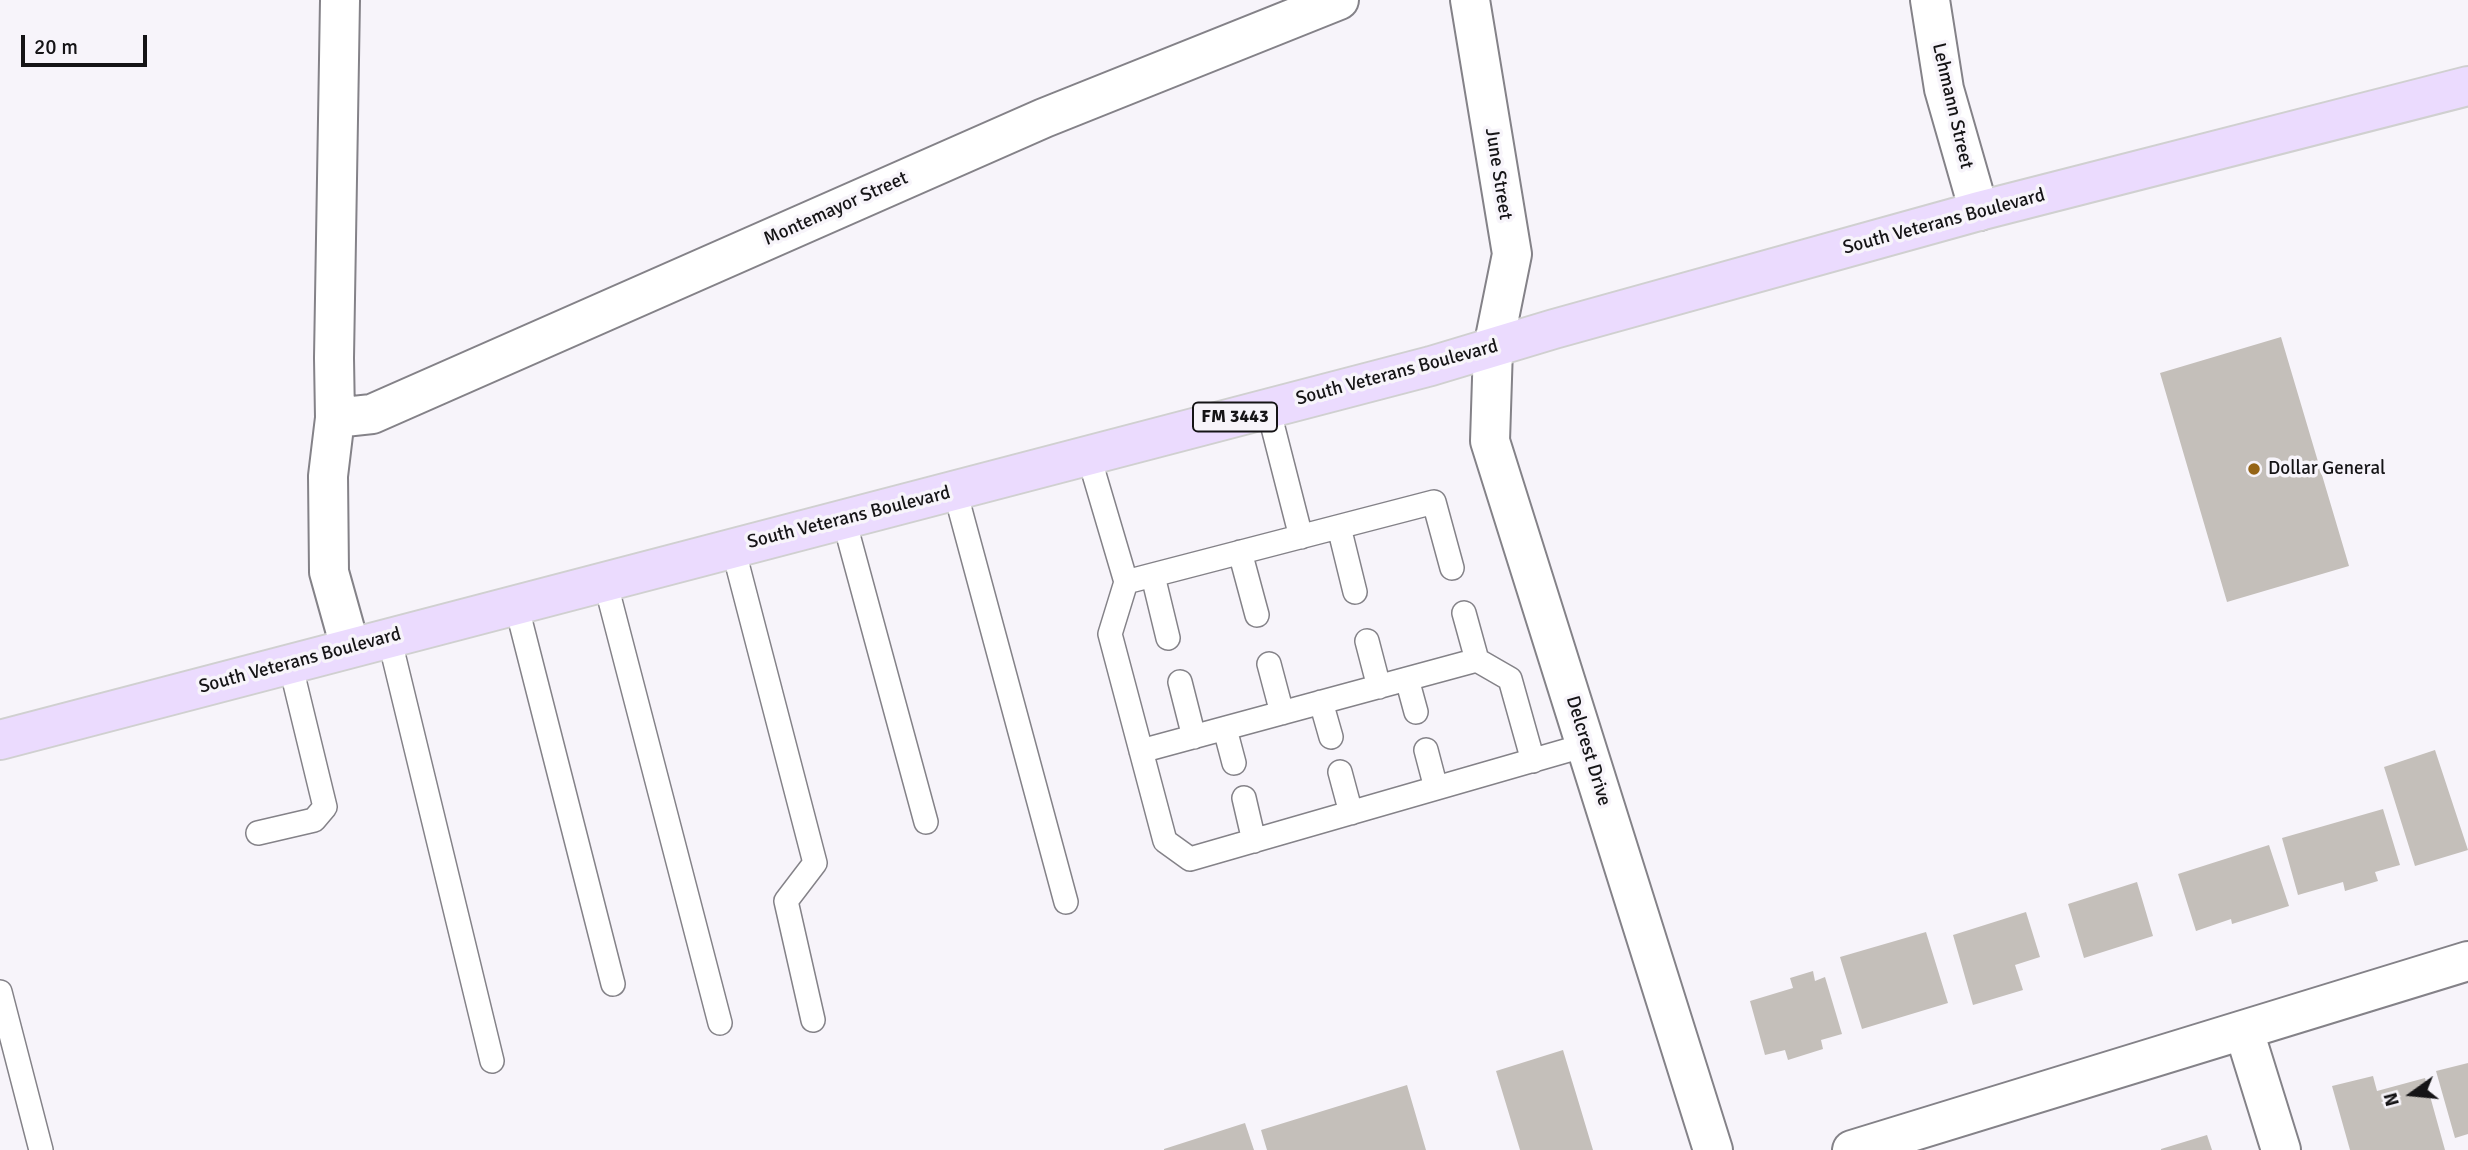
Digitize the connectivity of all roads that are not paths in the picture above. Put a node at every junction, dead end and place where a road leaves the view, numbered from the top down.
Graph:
1 (341, 0) edge
2 (1339, 0) edge
3 (1470, 0) edge
4 (1930, 0) edge
5 (2468, 86) edge
6 (1979, 211) junction
7 (1493, 348) junction
8 (1268, 408) junction
9 (335, 418) junction
10 (1089, 457) junction
11 (955, 491) junction
12 (844, 520) junction
13 (1339, 527) junction
14 (1301, 537) junction
15 (733, 548) junction
16 (1240, 552) junction
17 (1452, 568) dead end
18 (1153, 576) junction
19 (605, 581) junction
20 (1126, 582) junction
21 (1354, 592) dead end
22 (516, 604) junction
23 (1464, 613) dead end
24 (1257, 615) dead end
25 (389, 637) junction
26 (1168, 638) dead end
27 (1367, 641) dead end
28 (350, 647) junction
29 (1478, 660) junction
30 (290, 663) junction
31 (1269, 664) dead end
32 (1407, 680) junction
33 (1180, 682) dead end
34 (1379, 687) junction
35 (1321, 702) junction
36 (1416, 712) dead end
37 (1282, 713) junction
38 (1225, 729) junction
39 (1194, 737) junction
40 (1331, 737) dead end
41 (0, 740) edge
42 (1586, 745) junction
43 (1426, 750) dead end
44 (1141, 751) junction
45 (1533, 761) junction
46 (1234, 763) dead end
47 (1340, 772) dead end
48 (1436, 788) junction
49 (1244, 798) dead end
50 (1351, 813) junction
51 (926, 822) dead end
52 (258, 833) dead end
53 (1255, 841) junction
54 (1066, 902) dead end
55 (2468, 961) edge
56 (613, 984) dead end
57 (0, 992) edge
58 (813, 1020) dead end
59 (720, 1023) dead end
60 (2244, 1031) junction
61 (492, 1061) dead end
62 (41, 1150) edge
63 (1713, 1150) edge
64 (1852, 1150) edge
65 (2281, 1150) edge

1 - 9 street
2 - 9 street, Montemayor Street
3 - 7 street, June Street
4 - 6 street, Lehmann Street
5 - 6 main road, South Veterans Boulevard / FM 3443
6 - 7 main road, South Veterans Boulevard / FM 3443
7 - 8 main road, South Veterans Boulevard / FM 3443
7 - 42 street, Delcrest Drive
8 - 10 main road, South Veterans Boulevard / FM 3443
8 - 14 lane
9 - 28 street
10 - 11 main road, South Veterans Boulevard / FM 3443
10 - 20 lane
11 - 12 main road, South Veterans Boulevard / FM 3443
11 - 54 lane
12 - 15 main road, South Veterans Boulevard / FM 3443
12 - 51 lane
13 - 14 lane
13 - 17 lane
13 - 21 lane
14 - 16 lane
15 - 19 main road, South Veterans Boulevard / FM 3443
15 - 58 lane
16 - 18 lane
16 - 24 lane
18 - 20 lane
18 - 26 lane
19 - 22 main road, South Veterans Boulevard / FM 3443
19 - 59 lane
20 - 44 lane
22 - 25 main road, South Veterans Boulevard / FM 3443
22 - 56 lane
23 - 29 lane
25 - 28 main road, South Veterans Boulevard / FM 3443
25 - 61 lane
27 - 34 lane
28 - 30 main road, South Veterans Boulevard / FM 3443
29 - 32 lane
29 - 45 lane
30 - 41 main road, South Veterans Boulevard / FM 3443
30 - 52 lane
31 - 37 lane
32 - 34 lane
32 - 36 lane
33 - 39 lane
34 - 35 lane
35 - 37 lane
35 - 40 lane
37 - 38 lane
38 - 39 lane
38 - 46 lane
39 - 44 lane
42 - 45 lane
42 - 63 street, Delcrest Drive
43 - 48 lane
44 - 53 lane
45 - 48 lane
47 - 50 lane
48 - 50 lane
49 - 53 lane
50 - 53 lane
55 - 60 street
57 - 62 lane
60 - 64 street
60 - 65 street

